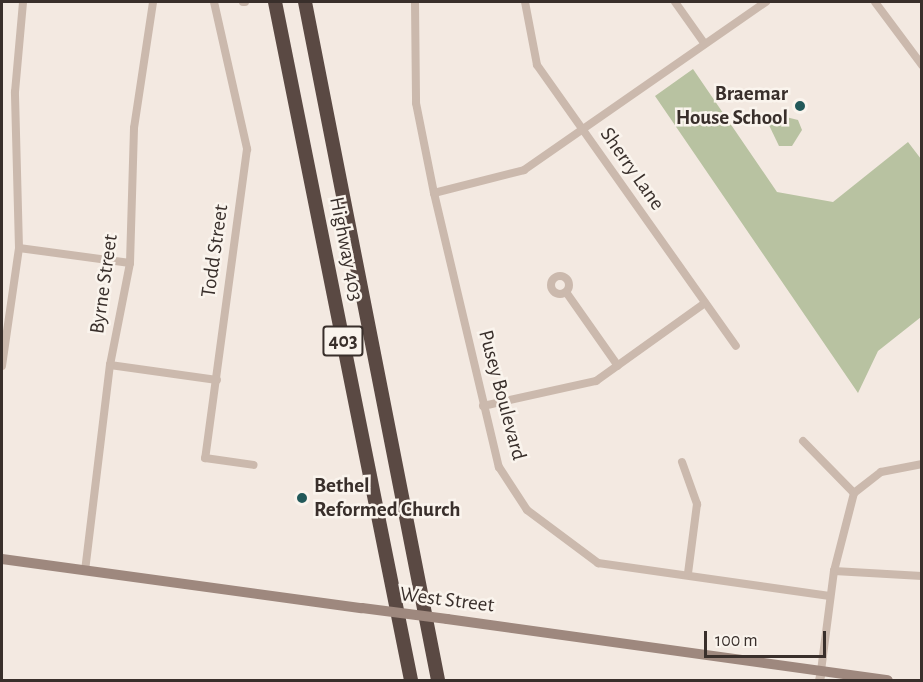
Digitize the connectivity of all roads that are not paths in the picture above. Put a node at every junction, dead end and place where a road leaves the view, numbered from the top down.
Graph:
1 (24, 2) edge
2 (153, 2) edge
3 (214, 2) edge
4 (275, 2) edge
5 (305, 2) edge
6 (415, 2) edge
7 (525, 2) edge
8 (675, 2) edge
9 (766, 2) edge
10 (874, 2) edge
11 (704, 43) junction
12 (921, 65) edge
13 (584, 131) junction
14 (434, 193) junction
15 (19, 248) junction
16 (130, 263) junction
17 (566, 292) dead end
18 (705, 303) junction
19 (6, 311) edge
20 (736, 346) dead end
21 (110, 365) junction
22 (2, 366) edge
23 (618, 366) junction
24 (217, 380) junction
25 (483, 406) junction
26 (803, 441) dead end
27 (682, 462) dead end
28 (921, 464) edge
29 (254, 465) dead end
30 (854, 492) junction
31 (2, 559) edge
32 (86, 571) junction
33 (834, 571) junction
34 (688, 573) junction
35 (921, 576) edge
36 (830, 596) junction
37 (820, 676) edge
38 (411, 681) edge
39 (438, 681) edge
40 (888, 681) edge

1 - 15 street
2 - 16 street, Byrne Street
3 - 24 street, Todd Street
4 - 38 highway, Highway 403 / 403
5 - 39 highway, Highway 403 / 403
6 - 14 street, Pusey Boulevard
7 - 13 street, Sherry Lane
8 - 11 street
9 - 11 street
10 - 12 street
11 - 13 street
13 - 14 street
13 - 18 street, Sherry Lane
14 - 25 street, Pusey Boulevard
15 - 16 street
15 - 19 street
16 - 21 street, Byrne Street
17 - 23 street
18 - 20 street, Sherry Lane
18 - 23 street
19 - 22 street
21 - 24 street
21 - 32 street, Byrne Street
23 - 25 street
24 - 29 street, Todd Street
25 - 34 street, Pusey Boulevard
26 - 30 street
27 - 34 street
28 - 30 street
30 - 33 street
31 - 32 main road, West Street
32 - 37 main road, West Street, bridge
33 - 35 street
33 - 36 street
34 - 36 street, Pusey Boulevard
36 - 37 street
37 - 40 main road, West Street

